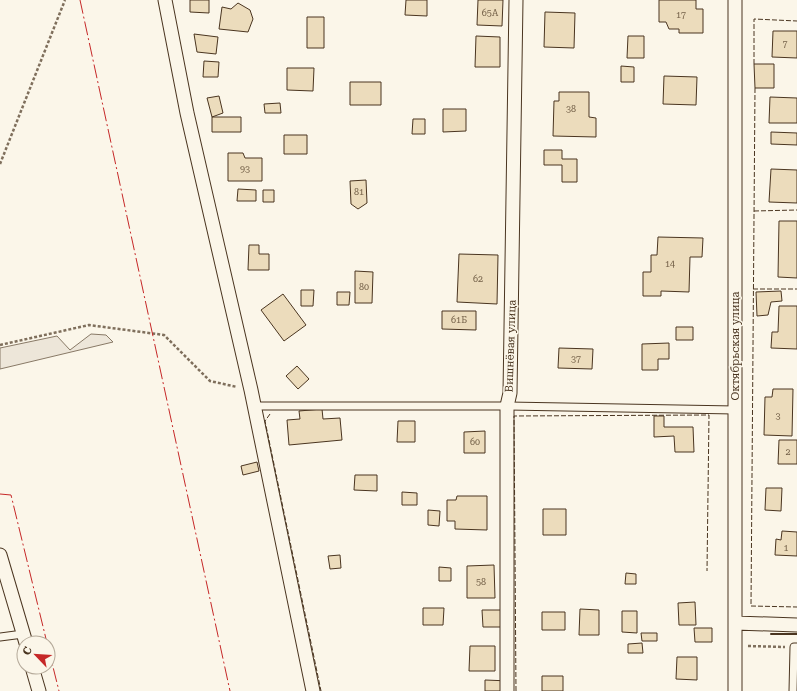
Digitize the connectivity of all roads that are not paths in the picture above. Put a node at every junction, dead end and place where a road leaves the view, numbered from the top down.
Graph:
1 (165, 0) edge
2 (516, 0) edge
3 (735, 0) edge
4 (254, 406) junction
5 (507, 406) junction
6 (735, 410) junction
7 (0, 555) edge
8 (736, 623) junction
9 (797, 625) edge
10 (23, 635) edge
11 (0, 637) edge
12 (16, 638) edge
13 (795, 647) edge
14 (34, 675) edge
15 (39, 691) edge
16 (313, 691) edge
17 (507, 691) edge
18 (735, 691) edge
19 (793, 691) edge

1 - 4 street
2 - 5 street, Вишнёвая улица
3 - 6 street, Октябрьская улица
4 - 5 lane
4 - 16 street
5 - 6 lane
5 - 17 street, Вишнёвая улица
6 - 8 street, Октябрьская улица
7 - 10 street
8 - 9 street
8 - 18 street, Октябрьская улица
11 - 12 lane
13 - 19 lane
14 - 15 street

